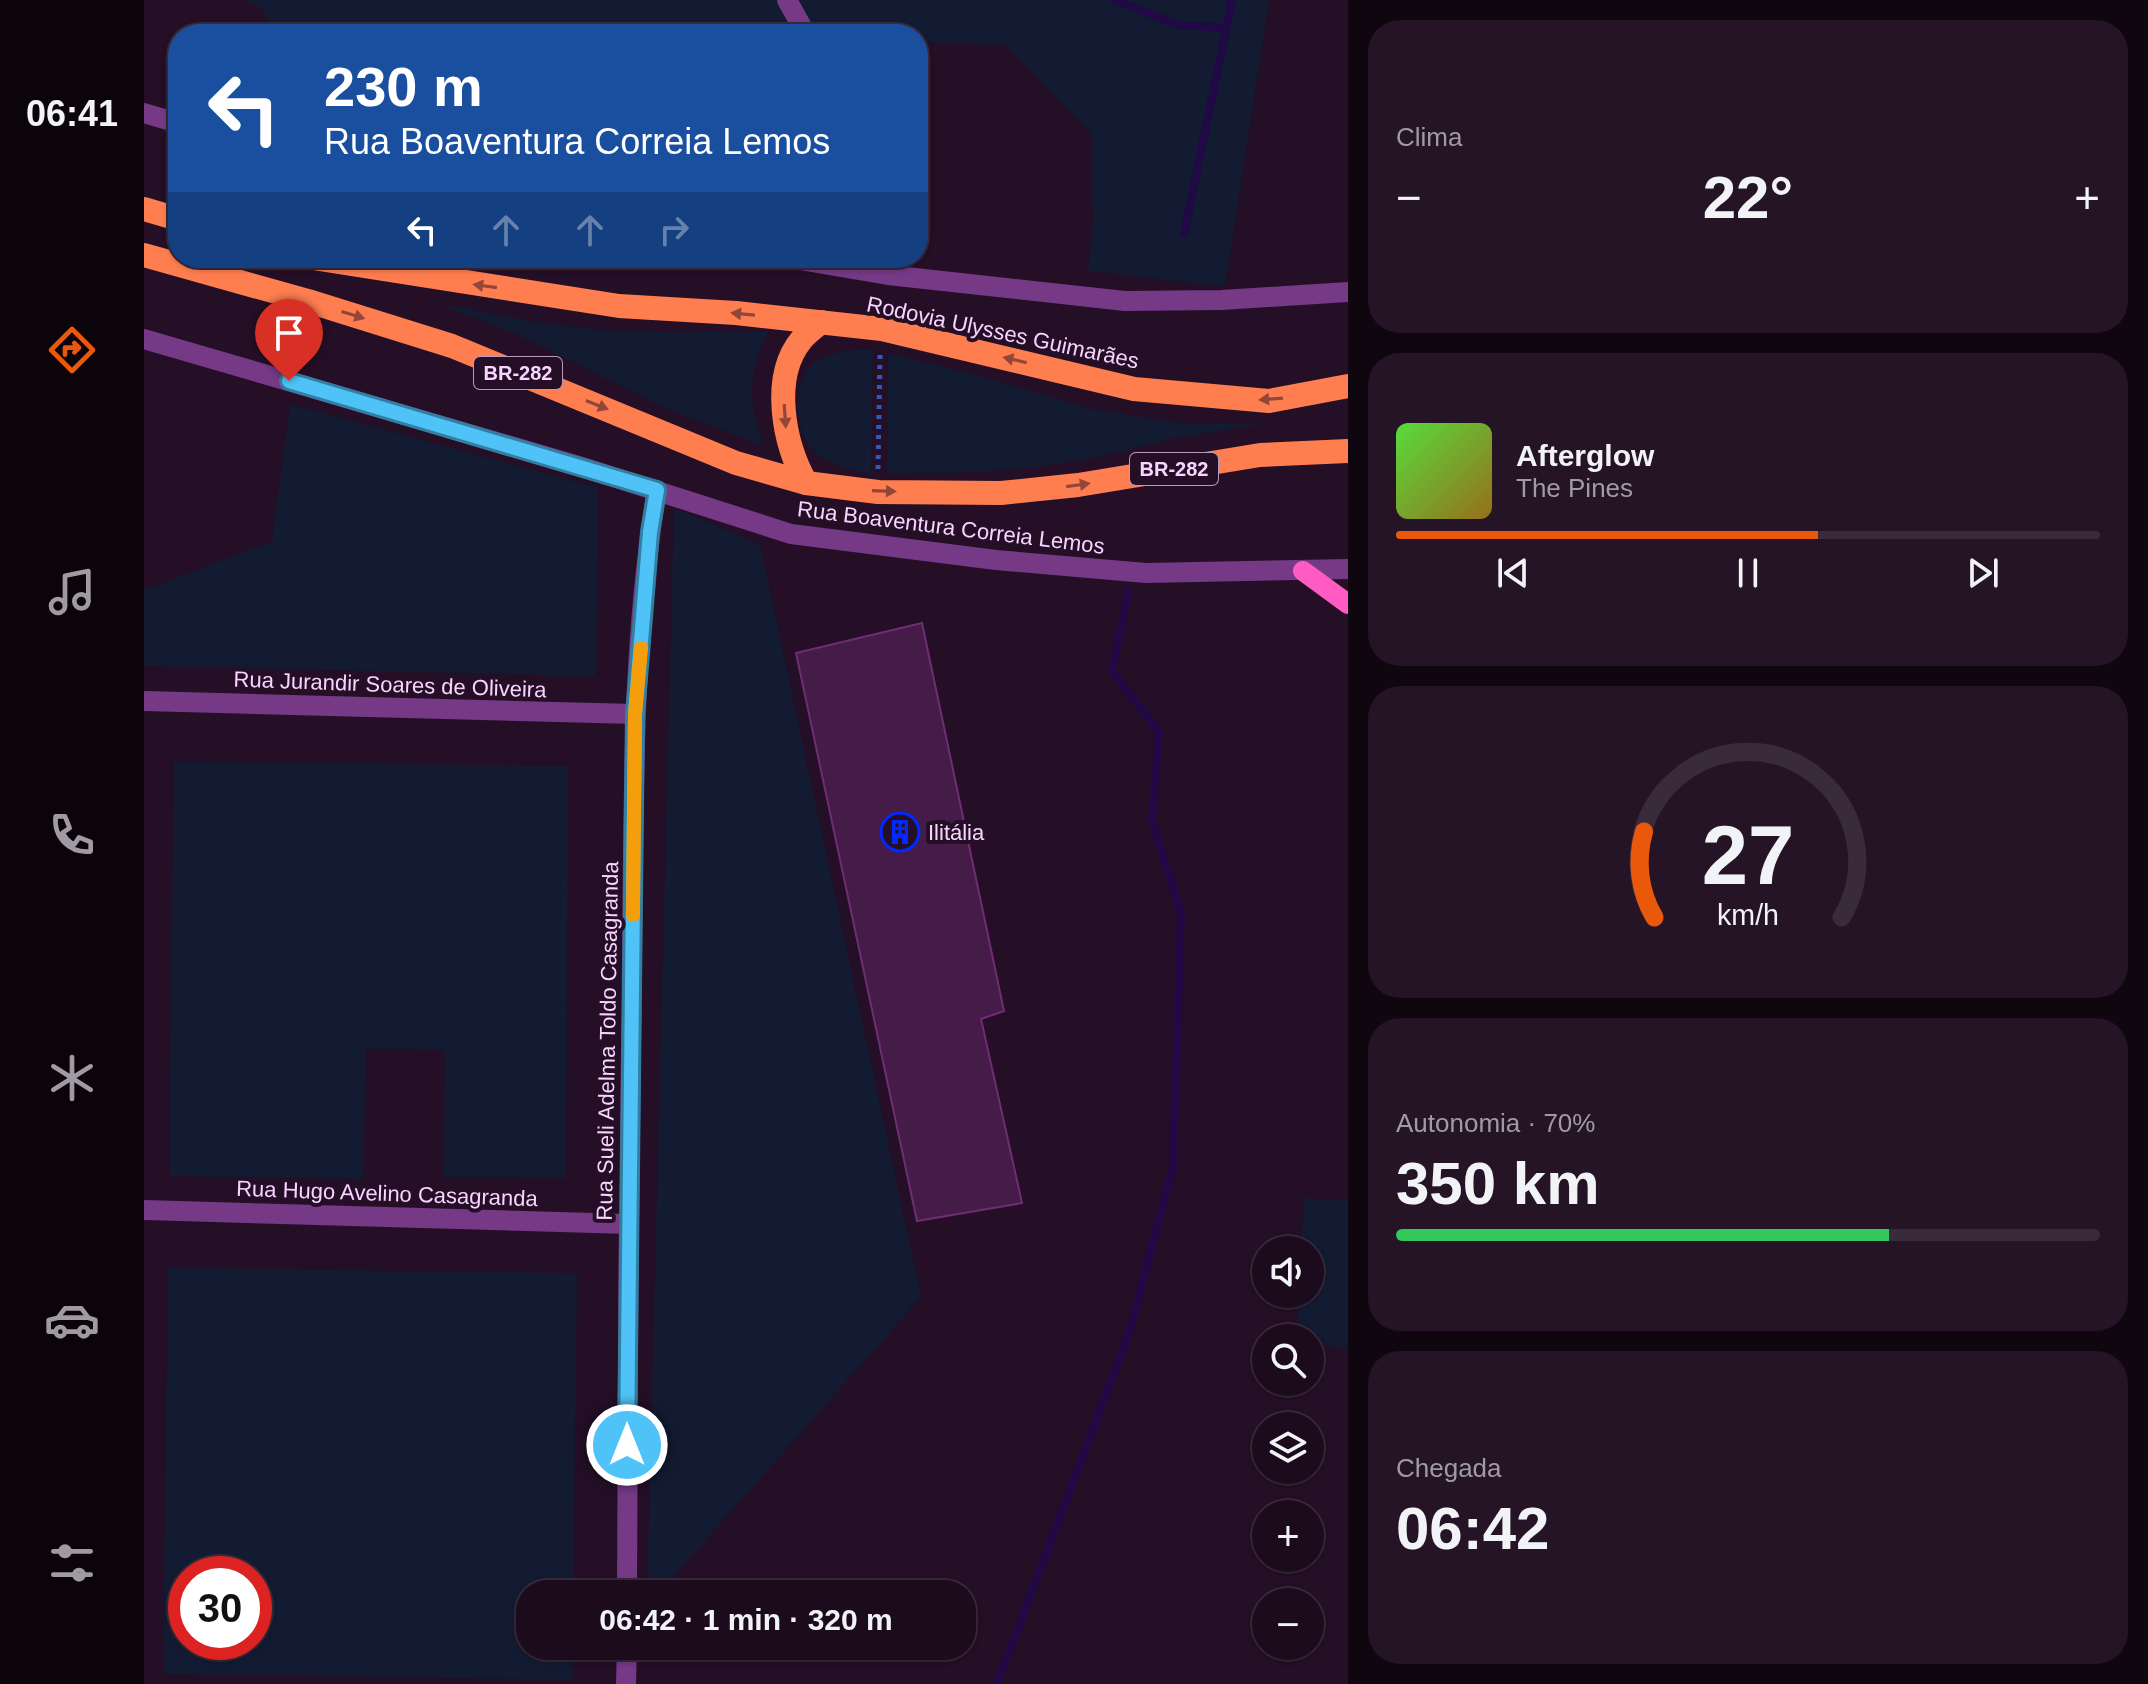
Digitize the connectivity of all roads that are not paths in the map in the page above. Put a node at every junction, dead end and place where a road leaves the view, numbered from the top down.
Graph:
1 (787, 0) edge
2 (800, 24) edge
3 (144, 113) edge
4 (168, 120) edge
5 (144, 209) edge
6 (168, 216) edge
7 (144, 255) edge
8 (168, 262) edge
9 (190, 268) edge
10 (377, 268) edge
11 (868, 268) edge
12 (1348, 292) edge
13 (821, 322) junction
14 (144, 339) edge
15 (1348, 386) edge
16 (1348, 451) edge
17 (806, 483) junction
18 (657, 490) junction
19 (1348, 569) edge
20 (1303, 571) junction
21 (1348, 604) edge
22 (144, 701) edge
23 (635, 714) junction
24 (144, 1210) edge
25 (628, 1224) junction
26 (627, 1580) edge
27 (627, 1660) edge
28 (626, 1684) edge

1 - 2 street
3 - 4 street
5 - 6 highway
7 -> 8 highway, BR-282
9 -> 17 highway, BR-282
13 -> 10 highway, Rodovia Ulysses Guimarães
11 - 12 street
15 -> 13 highway, Rodovia Ulysses Guimarães
13 -> 17 highway
14 - 18 street, Rua Boaventura Correia Lemos
17 -> 16 highway, BR-282
18 - 20 street, Rua Boaventura Correia Lemos
18 - 23 street, Rua Sueli Adelma Toldo Casagranda
19 - 20 street, Rua Boaventura Correia Lemos
20 - 21 main road
22 - 23 street, Rua Jurandir Soares de Oliveira
23 - 25 street, Rua Sueli Adelma Toldo Casagranda
24 - 25 street, Rua Hugo Avelino Casagranda
25 - 26 street, Rua Sueli Adelma Toldo Casagranda
27 - 28 street

